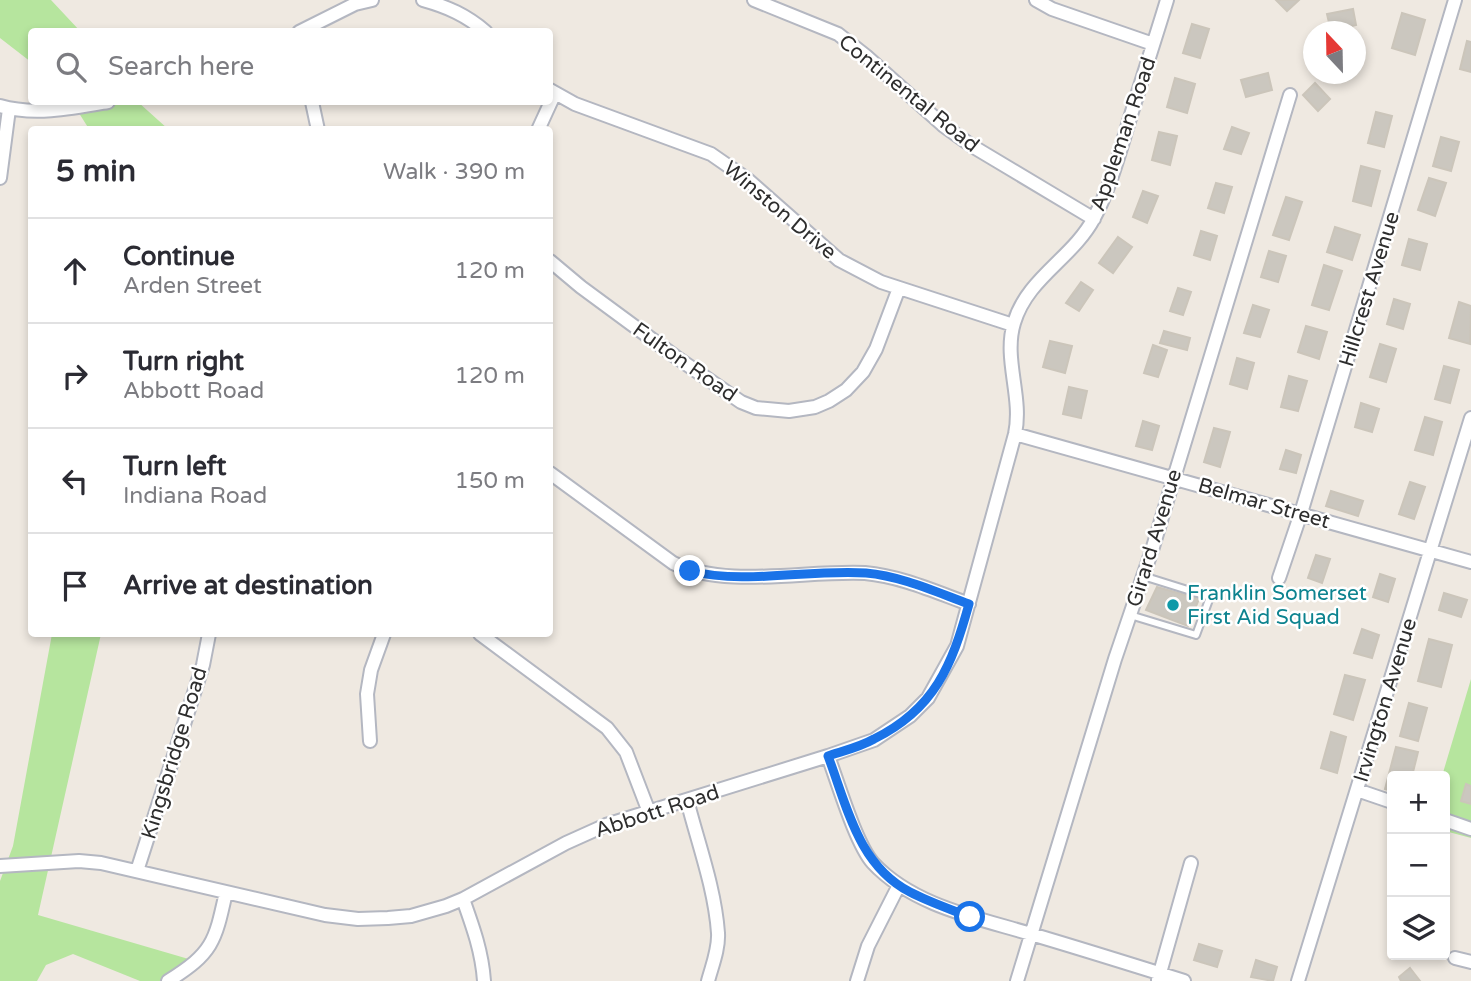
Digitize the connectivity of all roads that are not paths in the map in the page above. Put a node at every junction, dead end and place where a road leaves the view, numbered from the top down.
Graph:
1 (372, 0) edge
2 (422, 0) edge
3 (754, 0) edge
4 (1036, 0) edge
5 (1167, 0) edge
6 (1455, 0) edge
7 (307, 28) edge
8 (481, 28) edge
9 (1153, 44) junction
10 (553, 92) edge
11 (1290, 95) dead end
12 (91, 105) edge
13 (313, 105) edge
14 (547, 105) edge
15 (5, 108) edge
16 (317, 126) edge
17 (539, 126) edge
18 (0, 178) edge
19 (1094, 219) junction
20 (553, 264) edge
21 (899, 288) junction
22 (1013, 325) junction
23 (1471, 418) edge
24 (1015, 434) junction
25 (553, 475) edge
26 (1173, 477) junction
27 (1301, 513) junction
28 (1431, 551) junction
29 (1471, 562) edge
30 (1143, 576) junction
31 (1279, 578) dead end
32 (969, 604) junction
33 (1130, 615) junction
34 (208, 637) edge
35 (383, 637) edge
36 (484, 637) edge
37 (370, 741) dead end
38 (828, 756) junction
39 (1357, 790) junction
40 (687, 800) junction
41 (1387, 800) edge
42 (649, 812) junction
43 (1450, 822) edge
44 (1471, 829) edge
45 (1191, 863) dead end
46 (0, 866) edge
47 (137, 871) junction
48 (899, 885) junction
49 (226, 892) junction
50 (463, 899) junction
51 (1032, 934) junction
52 (1455, 958) dead end
53 (1471, 962) edge
54 (1159, 977) edge
55 (168, 981) edge
56 (484, 981) edge
57 (708, 981) edge
58 (858, 981) edge
59 (1017, 981) edge
60 (1184, 981) edge
61 (1298, 981) edge

1 - 7 street
2 - 8 street
3 - 19 street, Continental Road
4 - 9 street
5 - 9 street, Appleman Road
6 - 27 street, Hillcrest Avenue
9 - 19 street, Appleman Road
10 - 21 street, Winston Drive
11 - 26 street, Girard Avenue
12 - 15 street
13 - 16 street
14 - 17 street
15 - 18 street
19 - 22 street, Appleman Road
20 - 21 street, Fulton Road
21 - 22 street, Winston Drive
22 - 24 street, Abbott Road
23 - 28 street, Irvington Avenue
24 - 26 street, Belmar Street
24 - 32 street, Abbott Road
25 - 32 street
26 - 27 street, Belmar Street
26 - 30 street, Girard Avenue
27 - 28 street, Belmar Street
27 - 31 street, Hillcrest Avenue
28 - 29 street, Belmar Street
28 - 39 street, Irvington Avenue
30 - 33 street, Girard Avenue
30 - 33 lane
32 - 38 street, Abbott Road
33 - 51 street, Girard Avenue
34 - 47 street, Kingsbridge Road
35 - 37 street
36 - 42 street
38 - 40 street, Abbott Road
38 - 48 street
39 - 41 street
39 - 61 street, Irvington Avenue
40 - 42 street, Abbott Road
40 - 57 street
42 - 50 street, Abbott Road
43 - 44 street
45 - 54 street
46 - 47 street, Abbott Road
47 - 49 street, Abbott Road
48 - 51 street
48 - 58 street
49 - 50 street, Abbott Road
49 - 55 street
50 - 56 street
51 - 54 street
51 - 59 street, Girard Avenue
52 - 53 street
54 - 60 street

